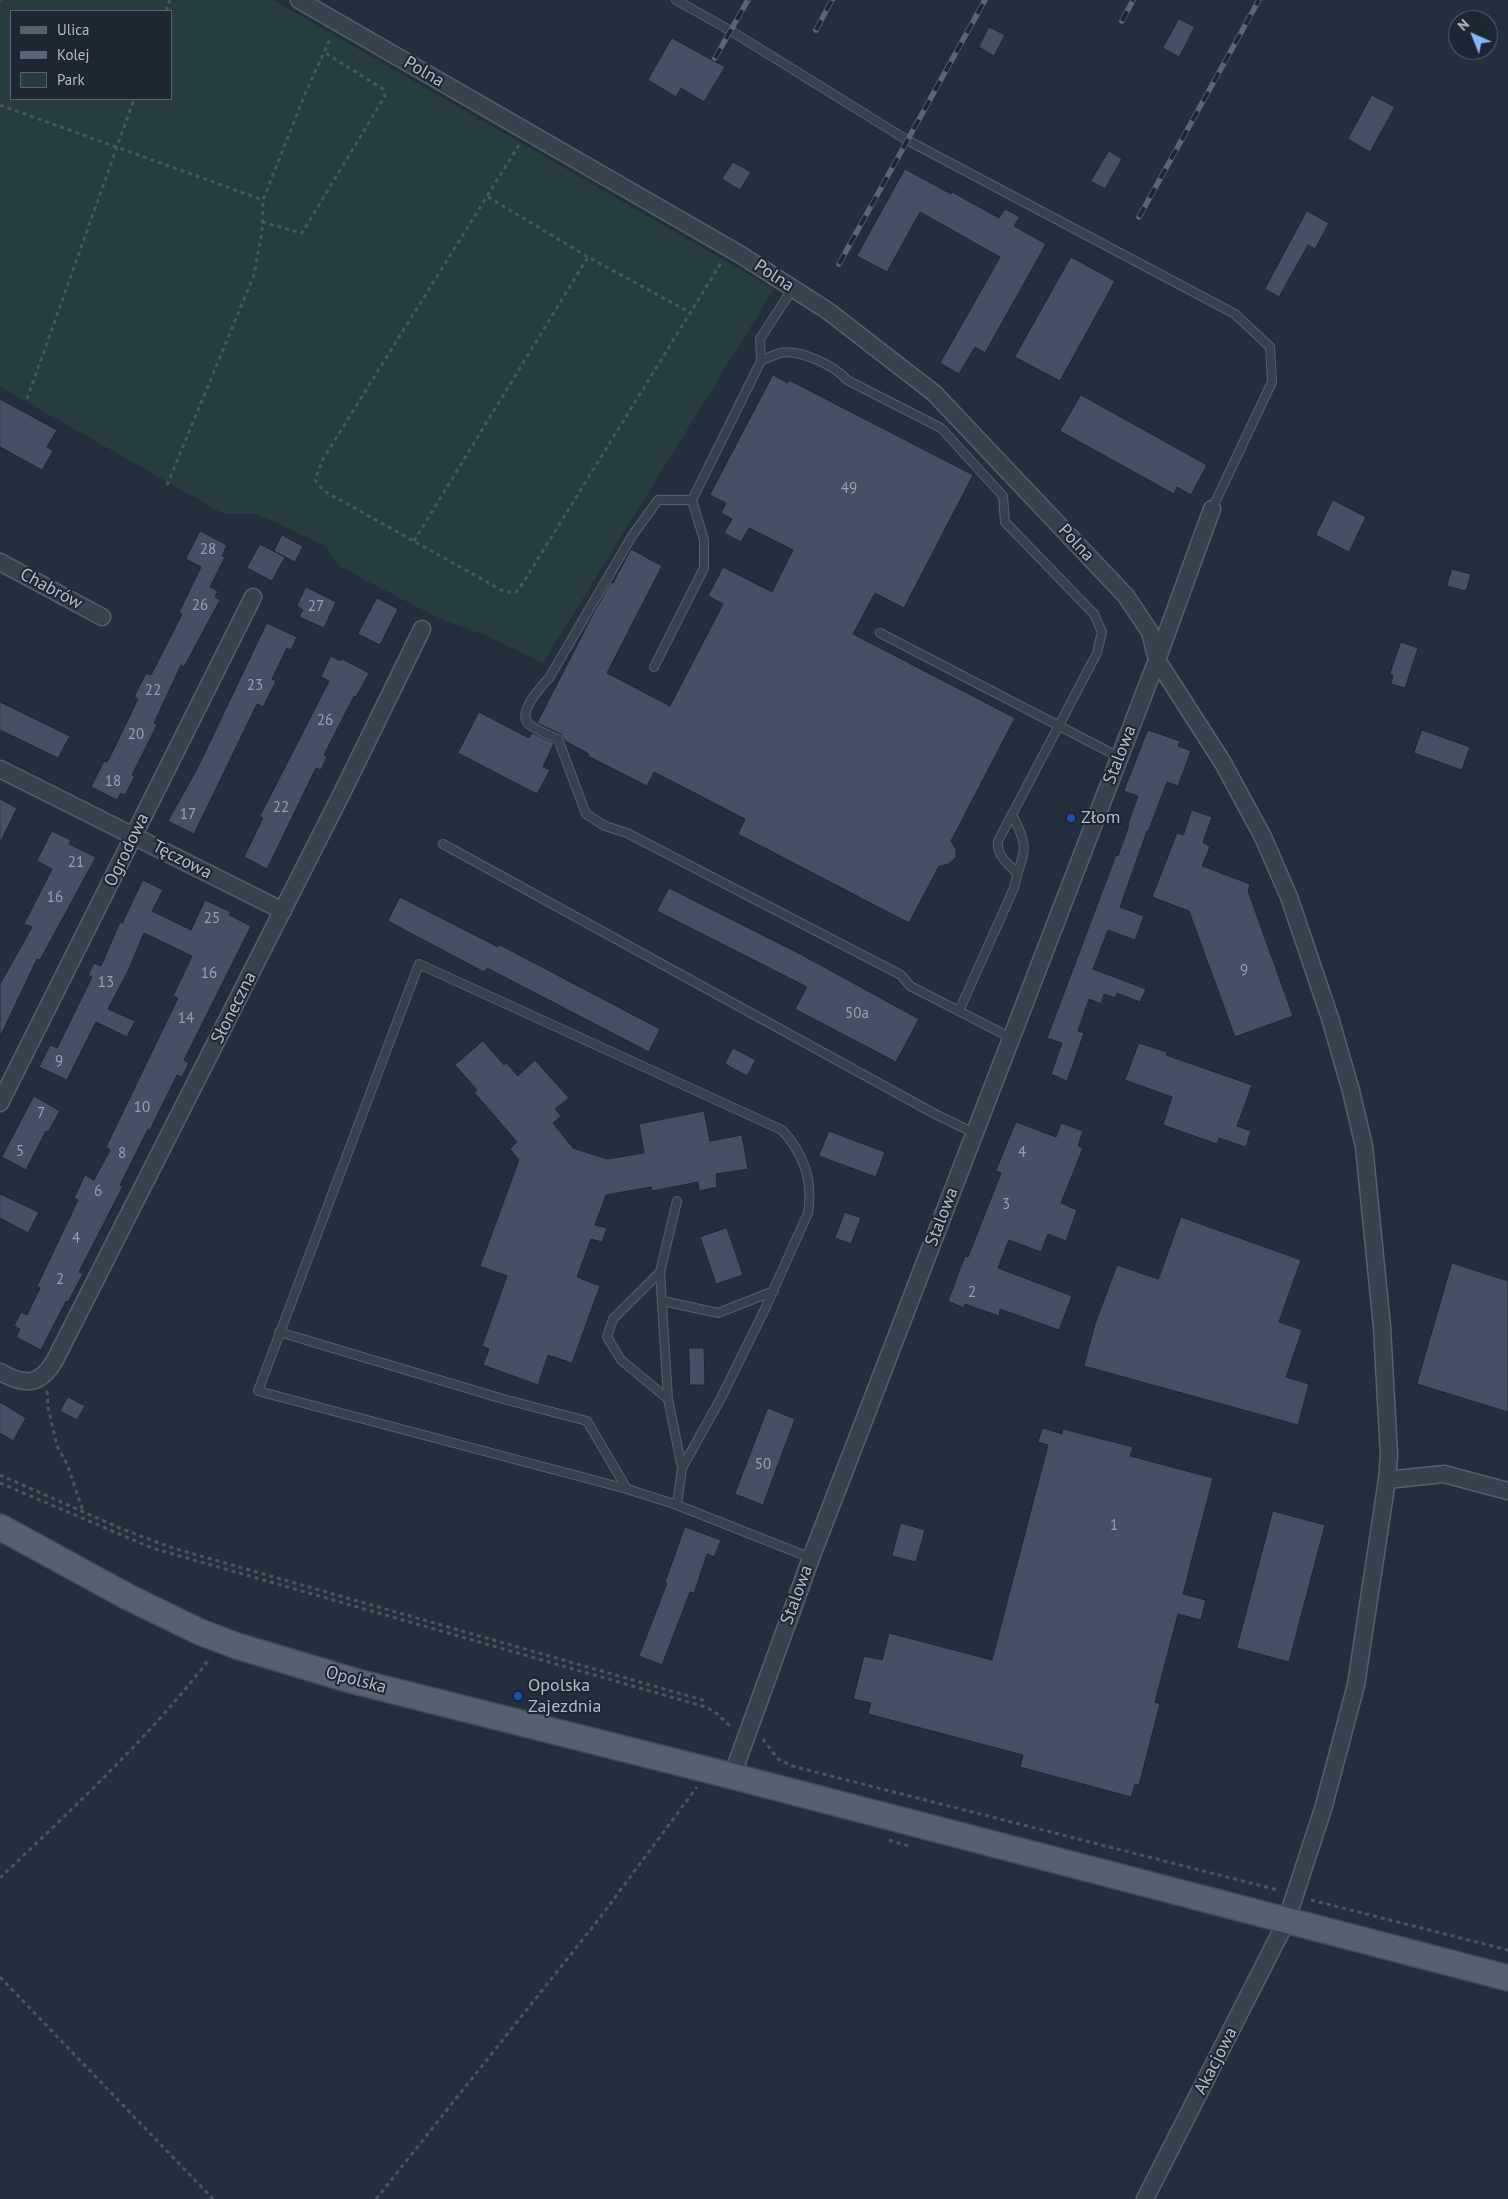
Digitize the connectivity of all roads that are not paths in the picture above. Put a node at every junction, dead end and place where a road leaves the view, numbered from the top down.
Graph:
1 (299, 0) edge
2 (676, 0) edge
3 (793, 288) junction
4 (762, 360) junction
5 (692, 500) junction
6 (1212, 509) joint
7 (0, 562) edge
8 (253, 597) dead end
9 (102, 616) dead end
10 (422, 629) dead end
11 (880, 633) dead end
12 (1158, 660) junction
13 (654, 667) dead end
14 (1058, 724) junction
15 (1119, 757) junction
16 (0, 769) edge
17 (1011, 816) junction
18 (134, 837) junction
19 (443, 844) dead end
20 (1017, 873) junction
21 (282, 911) junction
22 (959, 1011) junction
23 (1010, 1038) junction
24 (0, 1103) edge
25 (974, 1133) junction
26 (677, 1201) dead end
27 (660, 1272) junction
28 (774, 1291) junction
29 (662, 1301) junction
30 (279, 1332) junction
31 (0, 1372) edge
32 (668, 1399) junction
33 (682, 1468) junction
34 (1387, 1480) junction
35 (627, 1489) junction
36 (1508, 1491) edge
37 (678, 1505) junction
38 (0, 1528) edge
39 (811, 1558) junction
40 (721, 1774) junction
41 (1286, 1922) junction
42 (1508, 1978) edge
43 (1145, 2199) edge

1 - 3 street, Polna
2 - 6 lane
3 - 4 lane
3 - 12 street, Polna
4 - 5 lane
4 - 14 lane
5 - 13 lane
5 - 22 lane
6 - 12 street, Stalowa
7 - 9 street, Chabrów
8 - 18 street, Ogrodowa
10 - 21 street, Słoneczna
11 - 14 lane
12 - 15 street, Stalowa
12 - 34 street, Polna
14 - 15 lane
14 - 17 lane
15 - 23 street, Stalowa
16 - 18 street, Tęczowa
17 - 20 lane
17 - 20 lane
18 - 21 street, Tęczowa
18 - 24 street, Ogrodowa
19 - 25 lane
20 - 22 lane
21 - 31 street, Słoneczna
22 - 23 lane
23 - 25 street, Stalowa
25 - 39 street, Stalowa
26 - 27 lane
27 - 29 lane
27 - 32 lane
28 - 29 lane
28 - 30 lane
28 - 33 lane
29 - 32 lane
30 - 35 lane
30 - 35 lane
32 - 33 lane
33 - 37 lane
34 - 36 street
34 - 41 street, Akacjowa
35 - 37 lane
37 - 39 lane
38 - 40 main road, Opolska
39 - 40 street, Stalowa
40 - 41 main road, Opolska
41 - 42 main road, Opolska
41 - 43 street, Akacjowa

